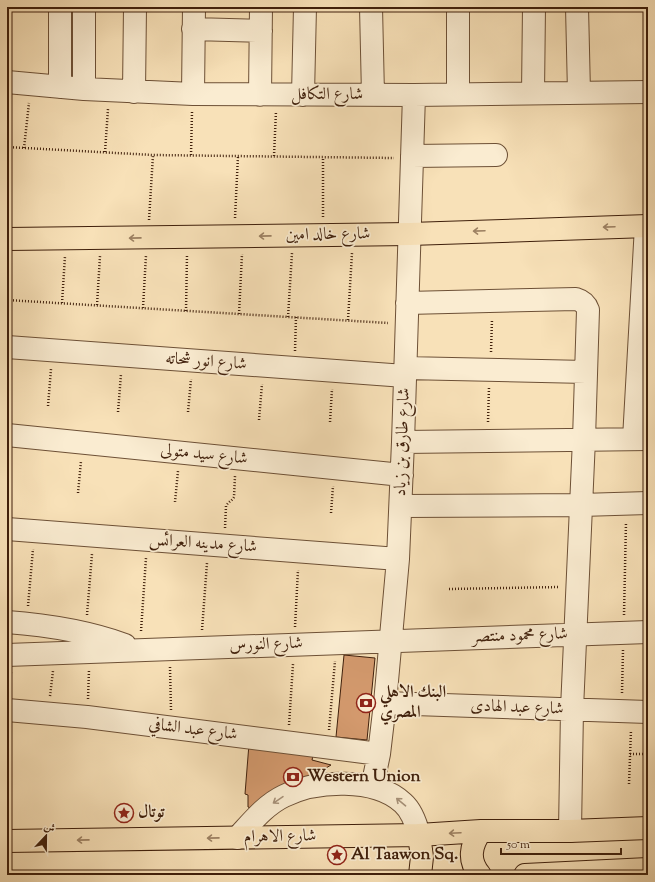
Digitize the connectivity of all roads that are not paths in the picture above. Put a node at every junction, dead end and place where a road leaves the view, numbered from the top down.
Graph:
1 (60, 7) edge
2 (84, 7) edge
3 (135, 7) edge
4 (194, 7) edge
5 (261, 7) edge
6 (305, 7) edge
7 (371, 7) edge
8 (458, 7) edge
9 (534, 7) edge
10 (577, 7) edge
11 (193, 29) junction
12 (261, 31) junction
13 (7, 82) edge
14 (60, 87) junction
15 (84, 89) junction
16 (134, 92) junction
17 (648, 92) edge
18 (533, 93) junction
19 (579, 93) junction
20 (193, 94) junction
21 (458, 94) junction
22 (268, 95) junction
23 (303, 95) junction
24 (373, 95) junction
25 (414, 95) junction
26 (496, 155) dead end
27 (412, 157) junction
28 (647, 226) edge
29 (410, 234) junction
30 (7, 239) edge
31 (407, 313) junction
32 (7, 348) edge
33 (405, 372) junction
34 (586, 372) junction
35 (7, 435) edge
36 (641, 439) edge
37 (584, 440) junction
38 (403, 442) junction
39 (402, 474) junction
40 (648, 503) edge
41 (581, 505) junction
42 (401, 506) junction
43 (7, 529) edge
44 (398, 559) junction
45 (17, 623) edge
46 (648, 632) edge
47 (576, 634) junction
48 (392, 641) junction
49 (88, 643) junction
50 (9, 655) edge
51 (385, 703) junction
52 (7, 710) edge
53 (572, 710) junction
54 (634, 712) edge
55 (379, 754) junction
56 (372, 787) junction
57 (648, 828) edge
58 (481, 831) junction
59 (570, 831) junction
60 (419, 835) junction
61 (237, 838) junction
62 (7, 841) edge
63 (648, 870) edge
64 (420, 875) edge
65 (480, 875) edge
66 (525, 875) edge

1 - 14 street
2 - 15 street
3 - 16 street
4 - 11 street
5 - 12 street
6 - 23 street
7 - 24 street
8 - 21 street
9 - 18 street
10 - 19 street
11 - 12 street
11 - 20 street
12 - 22 street
13 - 14 street, شارع التكافل
14 - 15 street, شارع التكافل
15 - 16 street, شارع التكافل
16 - 20 street, شارع التكافل
17 - 19 street, شارع التكافل
18 - 19 street, شارع التكافل
18 - 21 street, شارع التكافل
20 - 22 street, شارع التكافل
21 - 25 street, شارع التكافل
22 - 23 street, شارع التكافل
23 - 24 street, شارع التكافل
24 - 25 street, شارع التكافل
25 - 27 street, شارع طارق بن زياد
26 - 27 street
27 - 29 street, شارع طارق بن زياد
28 -> 29 main road, شارع خالد امين
28 - 36 street
29 -> 30 main road, شارع خالد امين
29 - 31 street, شارع طارق بن زياد
31 - 33 street, شارع طارق بن زياد
31 - 34 street
32 - 33 street, شارع انور شحاته
33 - 34 street, شارع انور شحاته
33 - 38 street, شارع طارق بن زياد
34 - 37 street
35 - 39 street, شارع سيد متولى
36 - 37 street
37 - 38 street
37 - 41 street
38 - 39 street, شارع طارق بن زياد
39 - 42 street, شارع طارق بن زياد
40 - 41 street
41 - 42 street
41 - 47 street
42 - 44 street, شارع طارق بن زياد
43 - 44 street, شارع مدينه العرائس
44 - 48 street, شارع طارق بن زياد
45 - 49 street, شارع النورس
46 - 47 street, شارع محمود منتصر
47 - 48 street, شارع محمود منتصر
47 - 53 street
48 - 49 street, شارع النورس
48 - 51 street, شارع طارق بن زياد
49 - 50 street, شارع النورس
51 - 53 street, شارع عبد الهادى
51 - 55 street, شارع طارق بن زياد
52 - 55 street, شارع عبد الشافي
53 - 54 street, شارع عبد الهادى
53 - 59 street
55 - 56 street, شارع طارق بن زياد
60 -> 56 street
56 -> 61 street
57 - 59 main road, شارع الاهرام
58 - 59 main road, شارع الاهرام
58 -> 60 main road, شارع الاهرام
58 - 65 main road
60 - 61 main road, شارع الاهرام
60 - 64 main road
61 -> 62 main road, شارع الاهرام
63 - 66 main road

